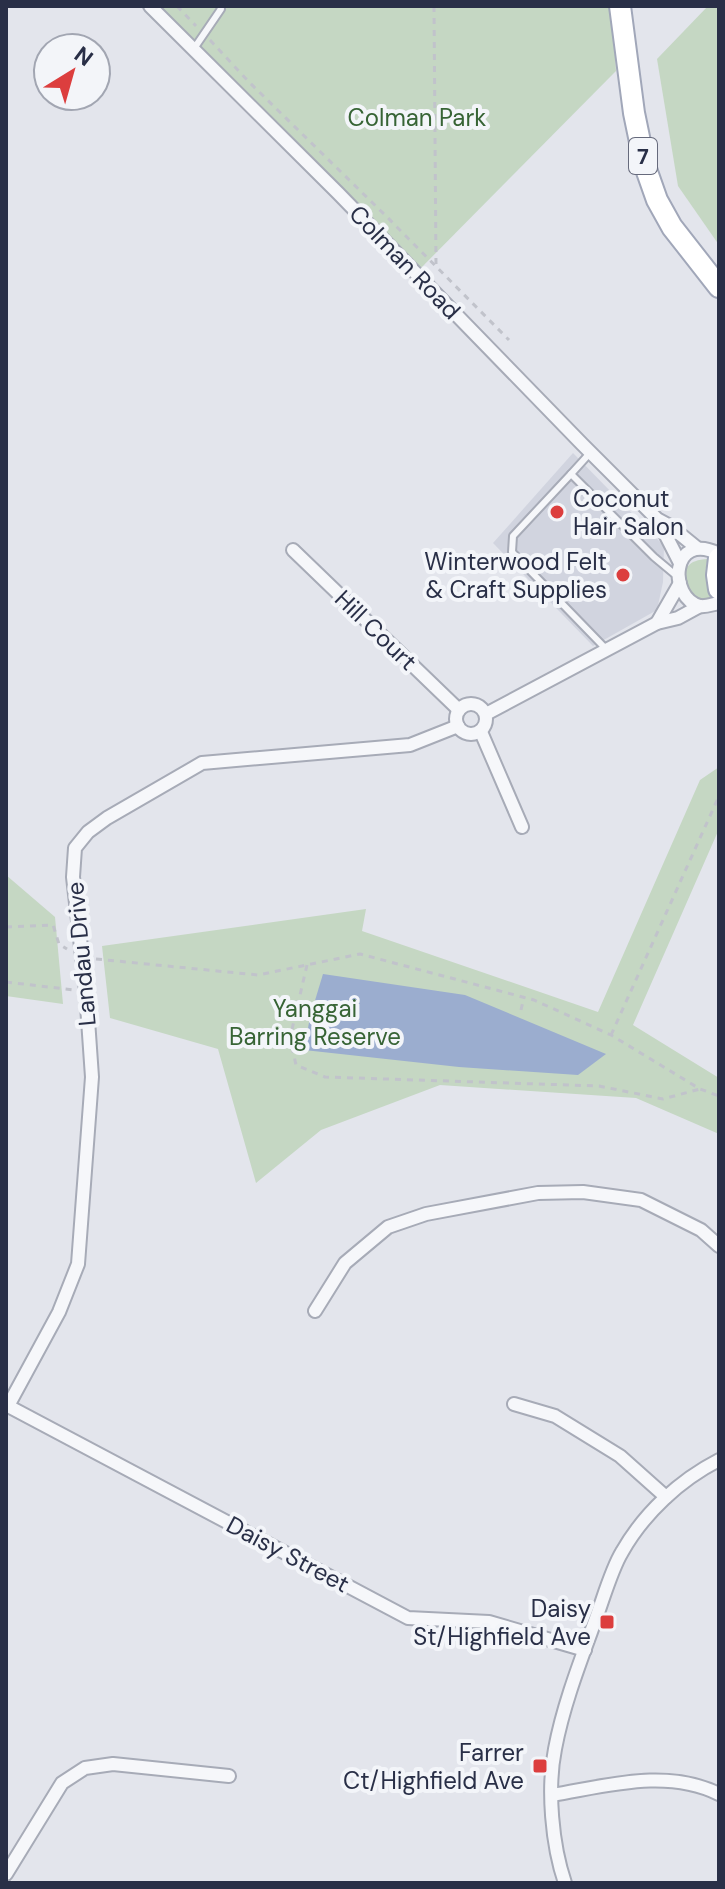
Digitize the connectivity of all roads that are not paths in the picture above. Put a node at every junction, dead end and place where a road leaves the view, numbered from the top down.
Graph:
1 (150, 6) edge
2 (620, 6) edge
3 (222, 7) edge
4 (193, 50) junction
5 (719, 287) edge
6 (590, 453) junction
7 (571, 474) junction
8 (657, 519) junction
9 (697, 548) junction
10 (293, 550) dead end
11 (719, 556) edge
12 (679, 574) junction
13 (719, 589) edge
14 (719, 603) edge
15 (700, 606) junction
16 (657, 623) junction
17 (607, 650) junction
18 (459, 710) junction
19 (486, 714) junction
20 (458, 726) junction
21 (481, 732) junction
22 (522, 827) dead end
23 (719, 1246) edge
24 (315, 1311) dead end
25 (514, 1404) dead end
26 (7, 1406) edge
27 (719, 1460) edge
28 (666, 1497) junction
29 (585, 1650) junction
30 (229, 1776) dead end
31 (719, 1794) edge
32 (552, 1795) junction
33 (6, 1874) edge
34 (565, 1883) edge

1 - 4 street, Colman Road
2 - 5 main road, 7
3 - 4 lane
4 - 6 street, Colman Road
6 - 7 lane
6 - 8 street, Colman Road
7 - 12 lane
7 - 17 lane
8 - 9 street, Colman Road
8 - 12 street, Colman Road
9 - 11 street
9 - 12 street
10 - 18 street, Hill Court
11 - 13 main road
12 - 15 street, Colman Road
12 - 16 street
14 - 15 street
15 - 16 street
16 - 17 street
17 - 19 street
18 - 19 street
18 - 20 street
19 - 21 street
20 - 21 street
20 - 26 street, Landau Drive
21 - 22 street
23 - 24 street
25 - 28 street
26 - 29 street, Daisy Street
27 - 28 street
28 - 29 street
29 - 32 street
30 - 33 street
31 - 32 street
32 - 34 street

